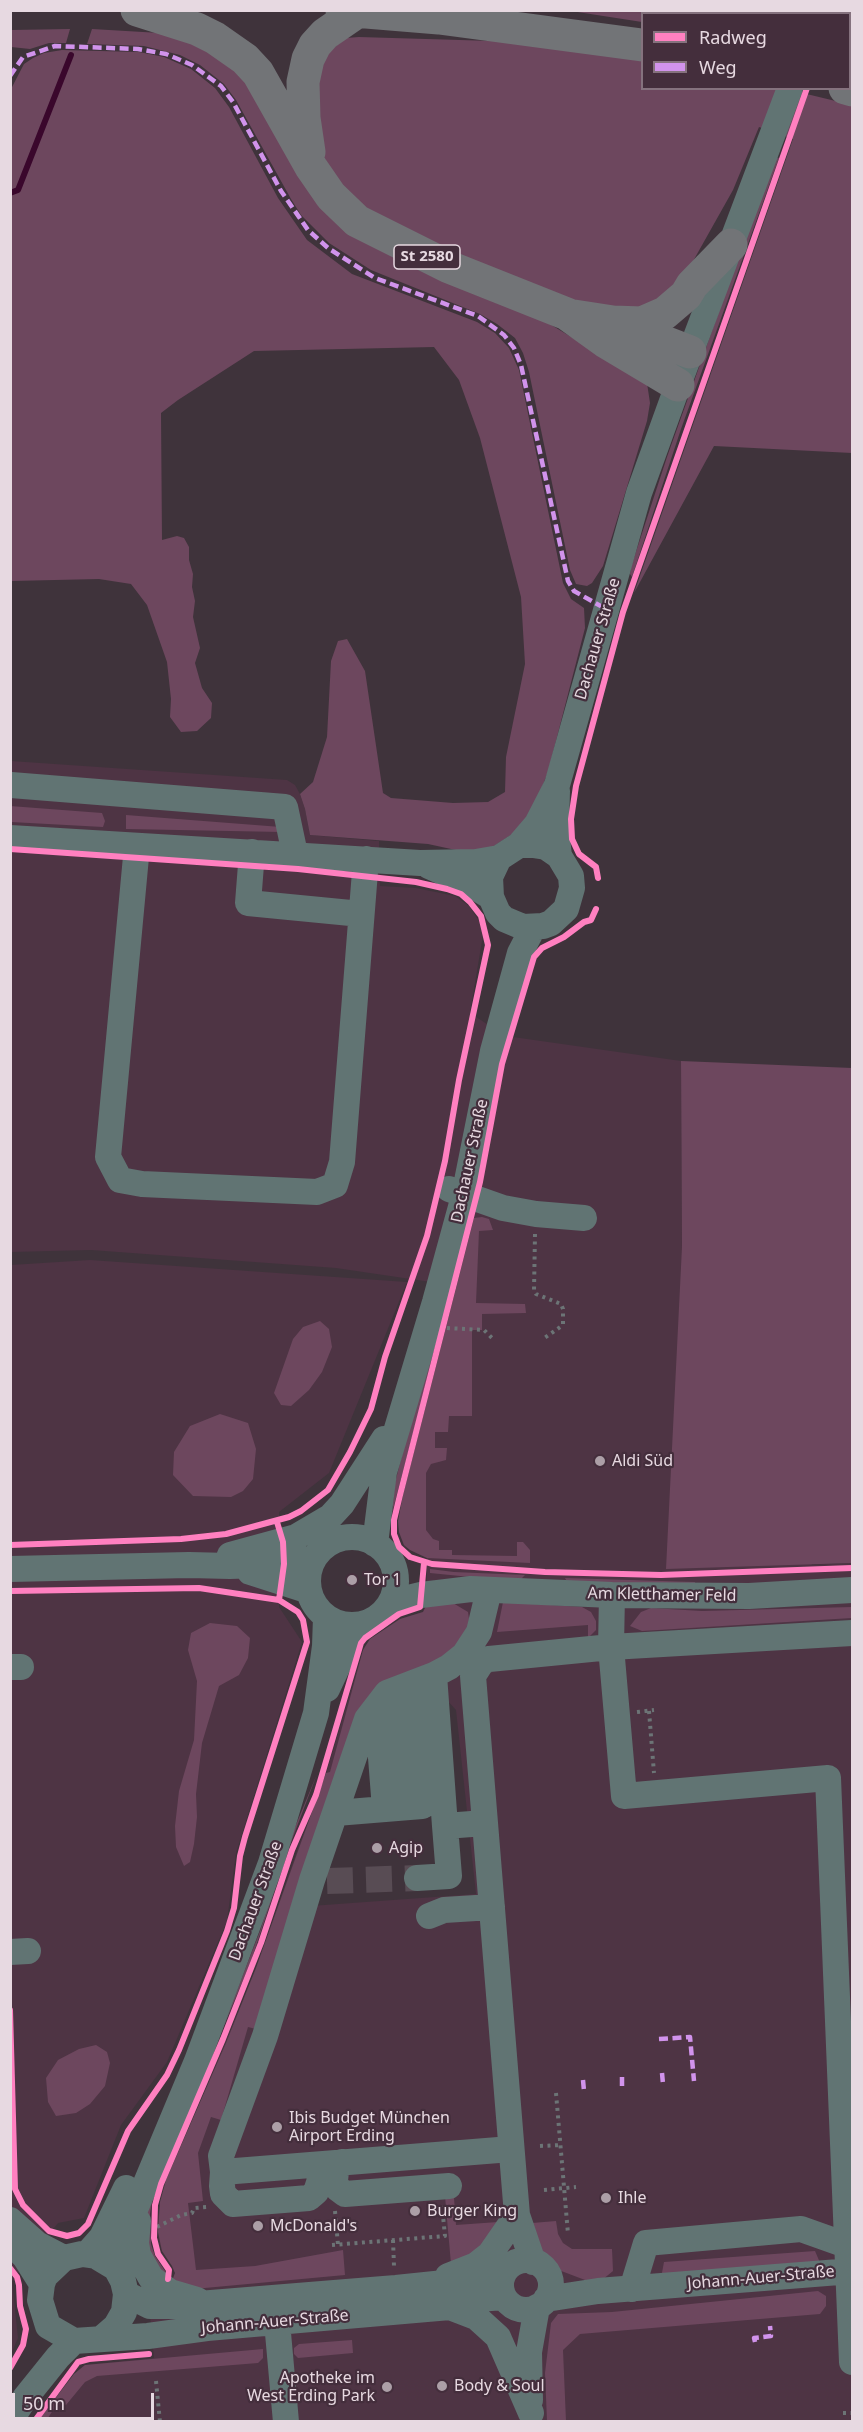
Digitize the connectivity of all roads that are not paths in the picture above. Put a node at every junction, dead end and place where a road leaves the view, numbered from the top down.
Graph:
1 (137, 10) edge
2 (473, 10) edge
3 (350, 11) edge
4 (508, 26) junction
5 (641, 45) edge
6 (789, 90) edge
7 (311, 167) junction
8 (731, 245) junction
9 (567, 314) junction
10 (613, 322) junction
11 (690, 352) junction
12 (678, 385) junction
13 (557, 784) junction
14 (11, 785) edge
15 (10, 838) edge
16 (137, 846) junction
17 (252, 852) junction
18 (509, 852) junction
19 (295, 854) junction
20 (559, 856) junction
21 (366, 859) junction
22 (420, 862) junction
23 (490, 897) junction
24 (361, 914) junction
25 (504, 919) junction
26 (533, 928) junction
27 (456, 1192) junction
28 (584, 1218) dead end
29 (403, 1408) junction
30 (384, 1472) junction
31 (350, 1537) junction
32 (375, 1544) junction
33 (314, 1558) junction
34 (189, 1565) junction
35 (230, 1566) junction
36 (10, 1569) edge
37 (395, 1569) junction
38 (480, 1590) junction
39 (852, 1590) edge
40 (309, 1591) junction
41 (612, 1595) junction
42 (392, 1602) junction
43 (326, 1617) junction
44 (357, 1625) junction
45 (852, 1633) edge
46 (611, 1647) junction
47 (471, 1662) junction
48 (415, 1683) junction
49 (377, 1706) junction
50 (316, 1713) junction
51 (362, 1734) junction
52 (412, 1810) junction
53 (336, 1813) junction
54 (484, 1823) junction
55 (417, 1878) tunnel mouth
56 (492, 1907) junction
57 (429, 1916) dead end
58 (186, 2085) junction
59 (511, 2149) junction
60 (333, 2163) junction
61 (223, 2172) junction
62 (445, 2186) road end
63 (848, 2207) edge
64 (518, 2215) junction
65 (10, 2220) edge
66 (10, 2242) edge
67 (846, 2245) junction
68 (76, 2256) junction
69 (116, 2268) junction
70 (850, 2271) edge
71 (42, 2284) junction
72 (422, 2286) junction
73 (525, 2287) junction
74 (632, 2289) junction
75 (126, 2294) junction
76 (205, 2303) junction
77 (450, 2307) junction
78 (277, 2322) junction
79 (48, 2326) junction
80 (101, 2339) junction
81 (74, 2341) junction
82 (852, 2362) edge
83 (25, 2398) junction
84 (531, 2417) edge
85 (10, 2421) edge
86 (286, 2421) edge

1 - 7 highway, St 2580
2 - 4 highway, St 2580
3 - 4 highway, St 2580
3 - 7 highway, St 2580
4 - 5 highway, St 2580
6 - 8 street, Dachauer Straße
7 - 9 highway, St 2580
8 - 10 highway, St 2580
8 - 11 street, Dachauer Straße
9 - 10 highway, St 2580
9 - 12 highway, St 2580
10 - 11 highway, St 2580
11 - 12 street, Dachauer Straße
12 - 13 street, Dachauer Straße
13 - 18 street, Dachauer Straße
13 - 20 street, Dachauer Straße
14 - 19 street
15 - 16 street
16 - 17 street
16 - 24 street
17 - 19 street
17 - 24 street
18 - 20 street
18 - 22 street
18 - 23 street, Dachauer Straße
19 - 21 street
20 - 26 street, Dachauer Straße
21 - 22 street
21 - 24 street
22 - 23 street
23 - 25 street
25 - 26 street
25 - 27 street, Dachauer Straße
26 - 27 street, Dachauer Straße
27 - 28 street
27 - 29 street, Dachauer Straße
29 - 30 street, Dachauer Straße
29 - 34 street
30 - 31 street, Dachauer Straße
30 - 32 street, Dachauer Straße
31 - 32 street
31 - 33 street
32 - 37 street
33 - 35 street
33 - 40 street
34 - 35 street
34 - 36 street
35 - 40 street
37 - 38 street, Am Kletthamer Feld
37 - 42 street
38 - 41 street, Am Kletthamer Feld
38 - 42 street, Am Kletthamer Feld
38 - 47 street
39 - 41 street, Am Kletthamer Feld
40 - 43 street
41 - 46 street
42 - 44 street
43 - 44 street
43 - 50 street, Dachauer Straße
44 - 50 street, Dachauer Straße
45 - 46 street
46 - 47 street
46 - 63 street
47 - 48 street
47 - 54 street
48 - 49 street
48 - 52 street
48 - 52 street
49 - 51 street
49 - 52 street
50 - 58 street, Dachauer Straße
51 - 52 street
51 - 53 street
52 - 53 street
52 - 54 street
52 - 55 street
53 - 61 street
54 - 56 street
56 - 57 street
56 - 59 street
58 - 68 street, Dachauer Straße
58 - 69 street, Dachauer Straße
58 - 76 street
59 - 60 street
59 - 64 street
60 - 61 street
60 - 61 street
60 - 62 street
63 - 67 street
64 - 72 street, Johann-Auer-Straße
64 - 73 street
65 - 68 street
66 - 71 street
67 - 70 street
67 - 74 street
68 - 69 street
68 - 71 street, Dachauer Straße
69 - 75 street
70 - 74 street, Johann-Auer-Straße
70 - 82 street
71 - 79 street
72 - 73 street, Johann-Auer-Straße
72 - 76 street, Johann-Auer-Straße
73 - 74 street, Johann-Auer-Straße
73 - 77 street, Johann-Auer-Straße
73 - 84 street
75 - 76 street, Johann-Auer-Straße
75 - 80 street
77 - 78 street, Johann-Auer-Straße
77 - 84 street, Johann-Auer-Straße
78 - 80 street, Johann-Auer-Straße
78 - 86 street
79 - 81 street
79 - 83 street
80 - 81 street
81 - 83 street
83 - 85 street

